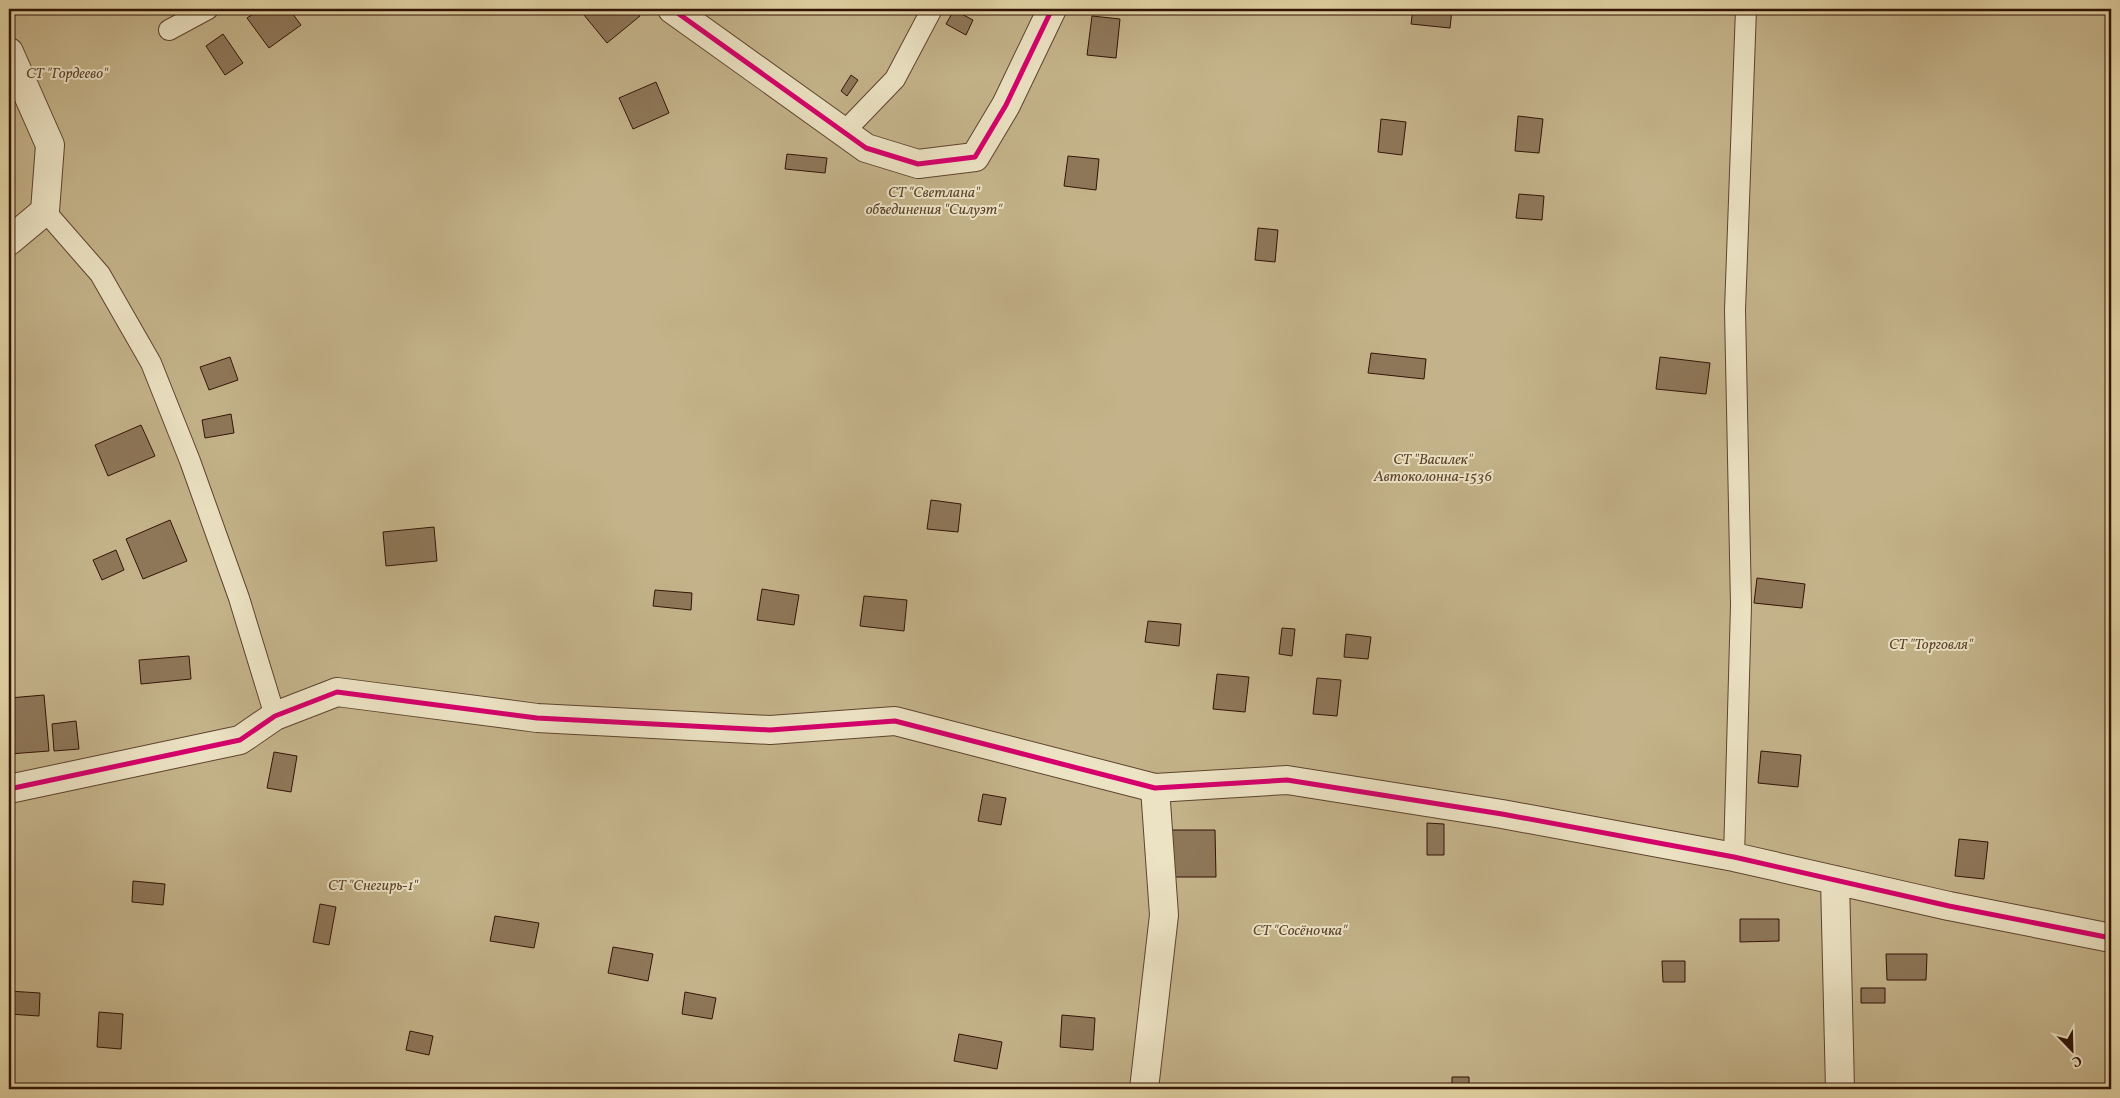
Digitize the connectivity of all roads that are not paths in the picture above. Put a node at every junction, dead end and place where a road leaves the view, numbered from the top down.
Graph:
1 (208, 9) edge
2 (672, 9) edge
3 (932, 9) edge
4 (1052, 9) edge
5 (1746, 9) edge
6 (169, 30) dead end
7 (9, 52) edge
8 (844, 132) junction
9 (45, 211) junction
10 (9, 241) edge
11 (275, 716) junction
12 (1155, 788) junction
13 (9, 789) edge
14 (1734, 857) junction
15 (1836, 880) junction
16 (2111, 938) edge
17 (1144, 1089) edge
18 (1840, 1089) edge

1 - 6 lane
2 - 8 street
3 - 8 lane
4 - 8 street
5 - 14 lane
7 - 9 street
9 - 10 street
9 - 11 lane
11 - 12 street
11 - 13 street
12 - 14 street
12 - 17 street
14 - 15 street
15 - 16 street
15 - 18 street

